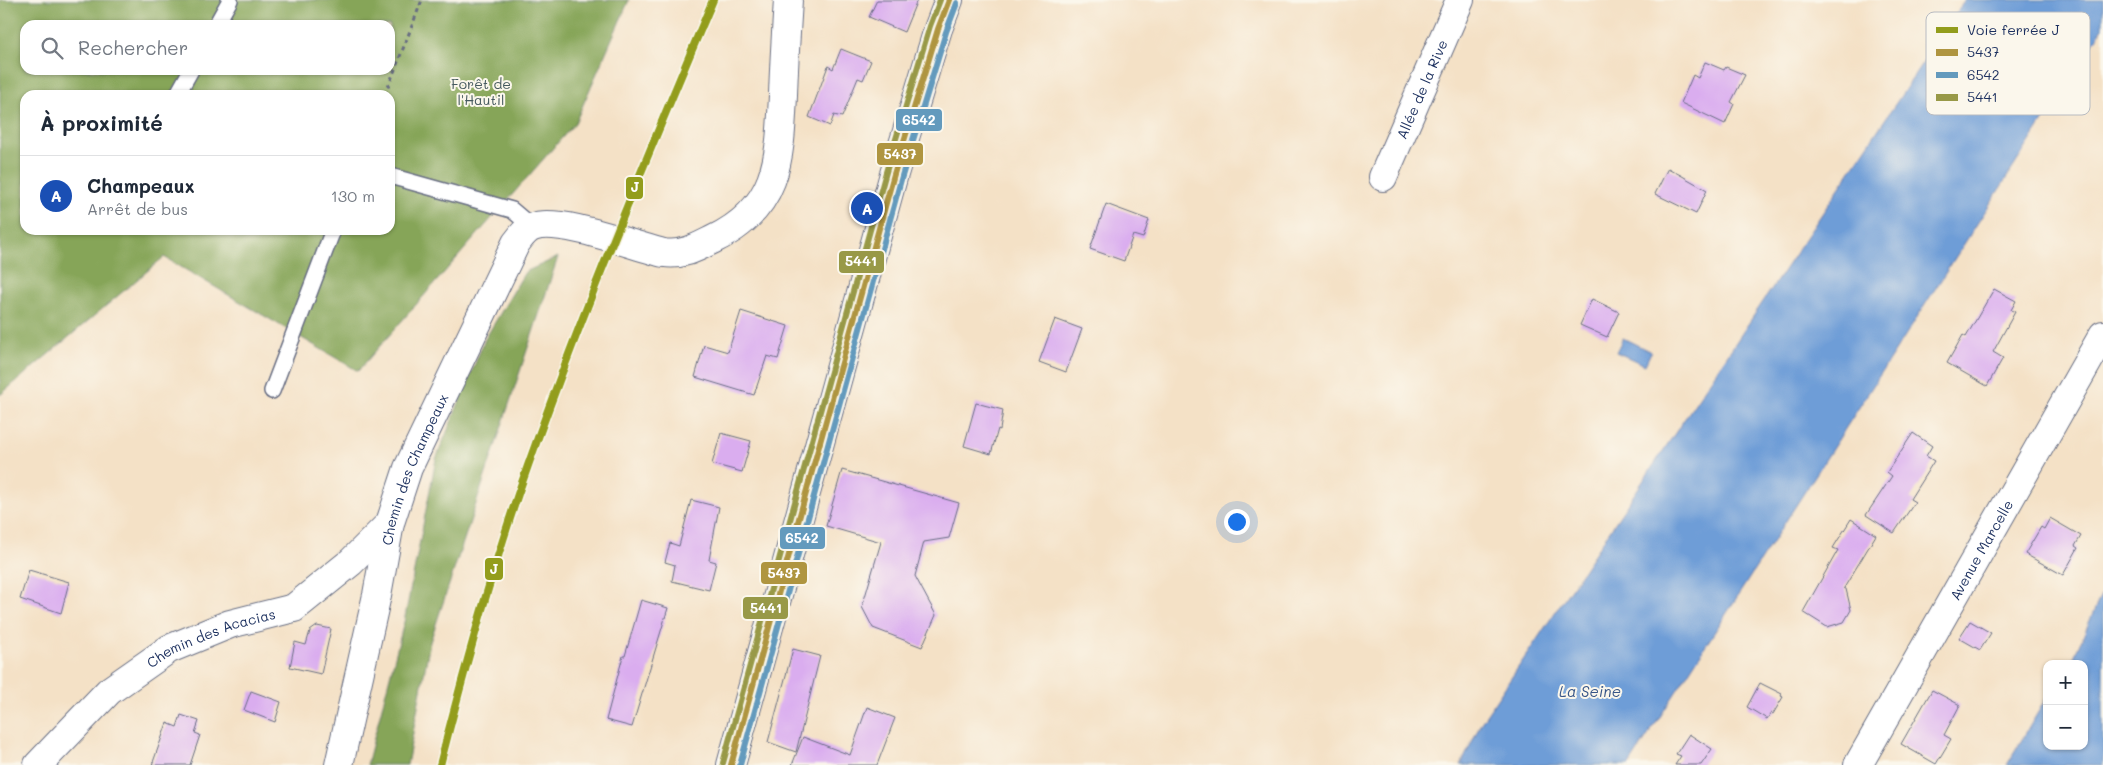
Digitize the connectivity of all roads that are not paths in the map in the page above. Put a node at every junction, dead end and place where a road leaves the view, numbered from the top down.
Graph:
1 (230, 0) edge
2 (788, 0) edge
3 (949, 0) edge
4 (1460, 0) edge
5 (219, 20) edge
6 (188, 75) edge
7 (180, 90) edge
8 (395, 177) edge
9 (1383, 177) dead end
10 (532, 227) junction
11 (331, 235) edge
12 (2103, 335) edge
13 (272, 391) dead end
14 (390, 523) junction
15 (38, 765) edge
16 (339, 765) edge
17 (731, 765) edge
18 (1858, 765) edge

1 - 5 lane
2 - 10 street
3 - 17 street
4 - 9 street, Allée de la Rive
6 - 7 lane
8 - 10 lane
10 - 14 street, Chemin des Champeaux
11 - 13 lane
12 - 18 street, Avenue Marcelle
14 - 15 street, Chemin des Acacias
14 - 16 street, Chemin des Champeaux

